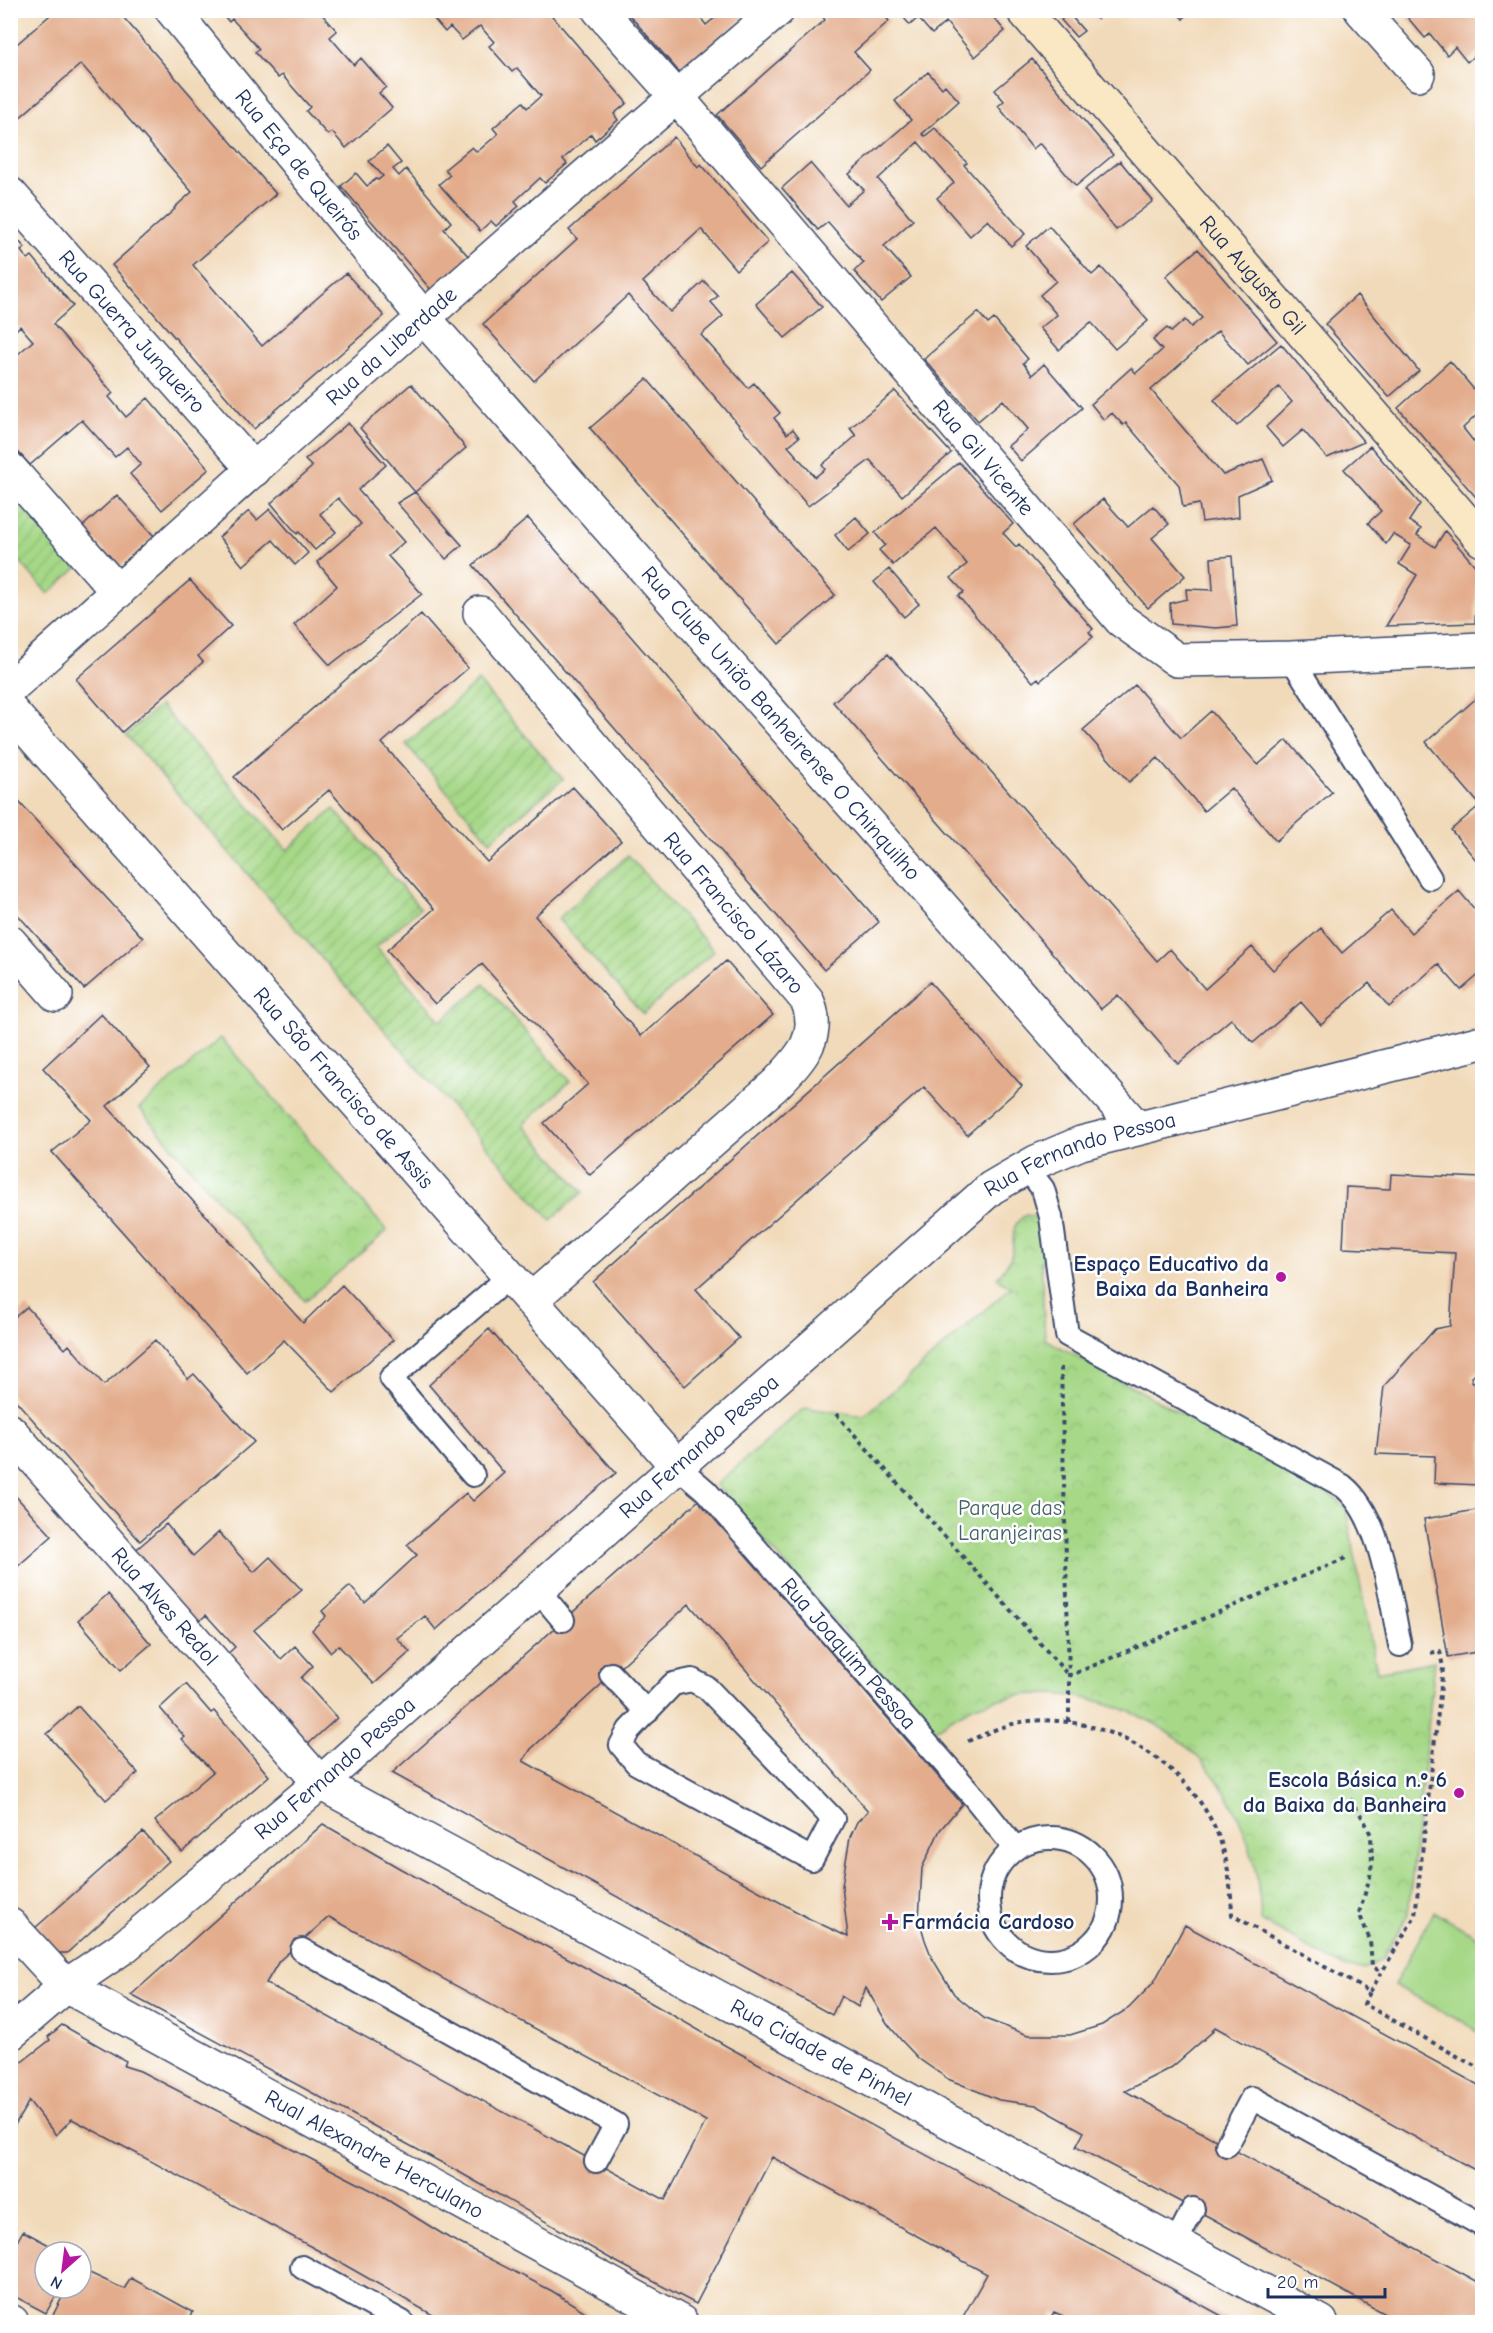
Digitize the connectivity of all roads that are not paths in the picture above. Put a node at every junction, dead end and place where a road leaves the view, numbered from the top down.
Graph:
1 (172, 10) edge
2 (598, 10) edge
3 (778, 10) edge
4 (1023, 10) edge
5 (1361, 10) edge
6 (1418, 74) dead end
7 (676, 96) junction
8 (10, 195) edge
9 (423, 317) junction
10 (10, 469) edge
11 (254, 470) junction
12 (1482, 540) edge
13 (118, 592) junction
14 (480, 613) dead end
15 (1482, 649) edge
16 (1291, 658) junction
17 (10, 688) edge
18 (10, 710) edge
19 (1430, 878) dead end
20 (10, 942) edge
21 (56, 994) dead end
22 (1482, 1042) edge
23 (1137, 1128) junction
24 (1026, 1167) junction
25 (520, 1288) junction
26 (10, 1431) edge
27 (676, 1465) junction
28 (473, 1475) dead end
29 (538, 1590) junction
30 (563, 1620) dead end
31 (1400, 1645) road end
32 (611, 1674) dead end
33 (647, 1712) junction
34 (320, 1783) junction
35 (1014, 1848) junction
36 (10, 1925) edge
37 (302, 1950) dead end
38 (66, 1986) junction
39 (10, 2034) edge
40 (1227, 2145) dead end
41 (596, 2161) dead end
42 (1193, 2209) dead end
43 (1482, 2224) edge
44 (1175, 2244) junction
45 (302, 2267) dead end
46 (402, 2322) edge
47 (681, 2322) edge
48 (1321, 2322) edge

1 - 9 street, Rua Eça de Queirós
2 - 7 street, Rua Gil Vicente
3 - 7 street, Rua da Liberdade
4 - 12 main road, Rua Augusto Gil
5 - 6 street
7 - 9 street, Rua da Liberdade
7 - 16 street, Rua Gil Vicente
8 - 11 street, Rua Guerra Junqueiro
9 - 11 street, Rua da Liberdade
9 - 23 street, Rua Clube União Banheirense O Chinquilho
10 - 13 street
11 - 13 street, Rua da Liberdade
13 - 17 street, Rua da Liberdade
14 - 25 street, Rua Francisco Lázaro
15 - 16 street, Rua Gil Vicente
16 - 19 lane
18 - 25 street, Rua São Francisco de Assis
20 - 21 street
22 - 23 street, Rua Fernando Pessoa
23 - 24 street, Rua Fernando Pessoa
24 - 27 street, Rua Fernando Pessoa
24 - 31 lane
25 - 27 street, Rua São Francisco de Assis
25 - 28 lane
26 - 34 street, Rua Alves Redol
27 - 29 street, Rua Fernando Pessoa
27 - 35 lane, Rua Joaquim Pessoa
29 - 30 lane
29 - 34 street, Rua Fernando Pessoa
32 - 33 lane
33 - 33 lane
34 - 38 street, Rua Fernando Pessoa
34 - 44 street, Rua Cidade de Pinhel
35 - 35 lane
36 - 38 street, Rual Alexandre Herculano
37 - 41 lane
38 - 39 street, Rua Fernando Pessoa
38 - 47 street, Rual Alexandre Herculano
40 - 43 lane
42 - 44 lane
44 - 48 street, Rua Cidade de Pinhel
45 - 46 lane

